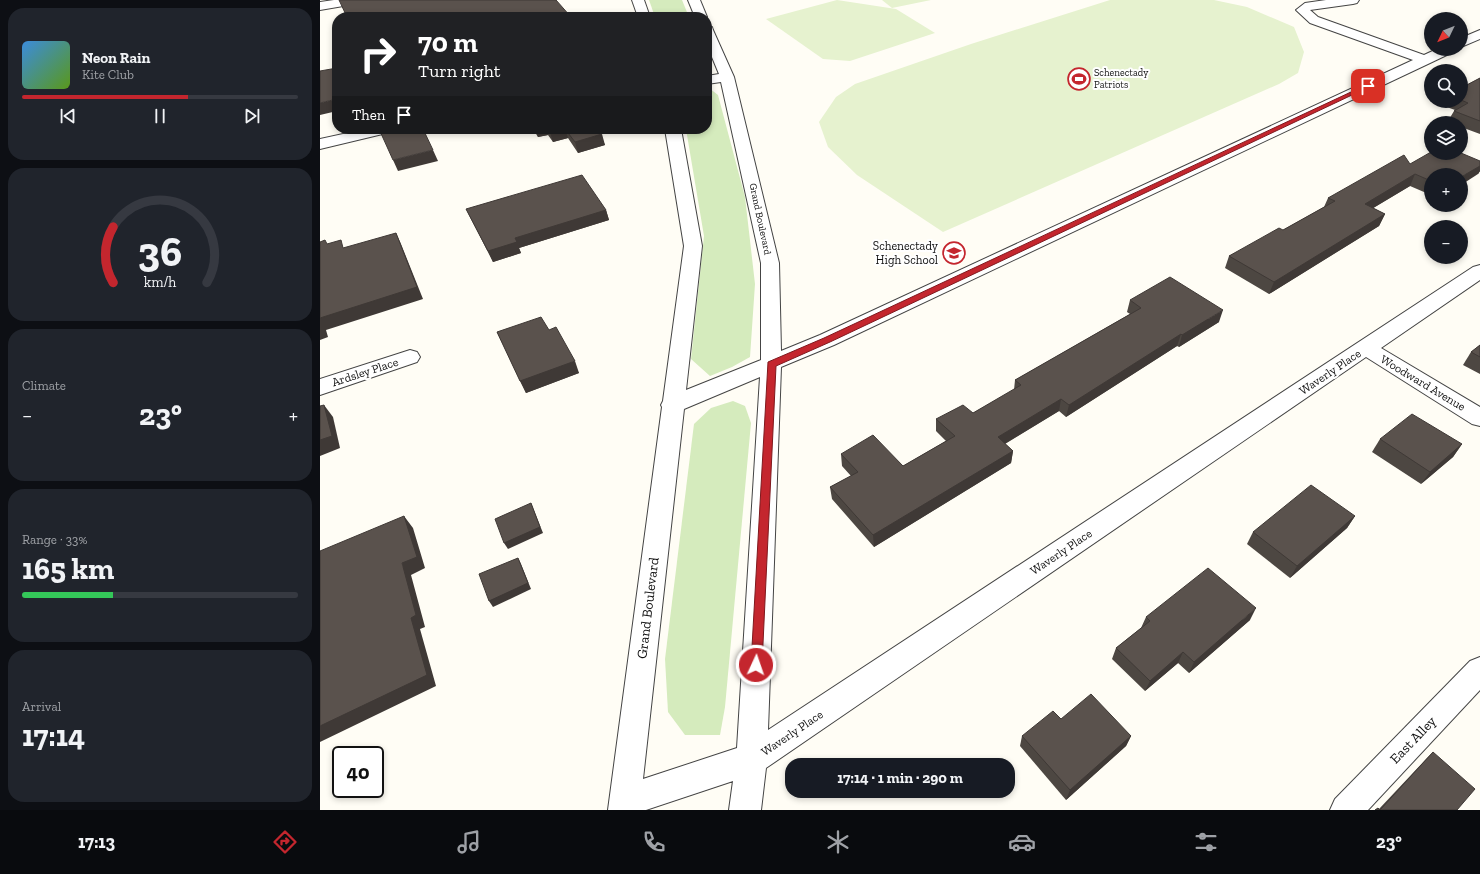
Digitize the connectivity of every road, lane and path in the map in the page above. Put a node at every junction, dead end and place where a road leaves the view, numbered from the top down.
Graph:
1 (355, 0) edge
2 (638, 0) edge
3 (694, 0) edge
4 (1353, 0) edge
5 (320, 6) edge
6 (642, 12) edge
7 (700, 12) edge
8 (1480, 34) edge
9 (1468, 40) edge
10 (712, 54) edge
11 (1434, 56) edge
12 (1426, 60) junction
13 (717, 78) edge
14 (364, 134) edge
15 (673, 134) edge
16 (320, 144) edge
17 (1480, 271) edge
18 (1366, 348) junction
19 (410, 358) dead end
20 (772, 364) junction
21 (320, 387) edge
22 (672, 405) junction
23 (1480, 418) edge
24 (1480, 670) edge
25 (752, 759) junction
26 (625, 806) edge
27 (745, 810) edge
28 (1346, 810) edge

1 - 5 street
2 - 6 street
3 - 7 street
4 - 12 street
8 - 9 street
10 - 13 street, Grand Boulevard
11 - 12 street
12 - 20 street
13 - 20 street, Grand Boulevard
14 - 16 street
15 - 22 street, Grand Boulevard
17 - 18 street, Waverly Place
18 - 23 street, Woodward Avenue
18 - 25 street, Waverly Place
19 - 21 street, Ardsley Place
20 - 22 street
20 - 25 street, Grand Boulevard
22 - 26 street, Grand Boulevard
24 - 28 street, East Alley
25 - 26 street, Waverly Place
25 - 27 street, Grand Boulevard

